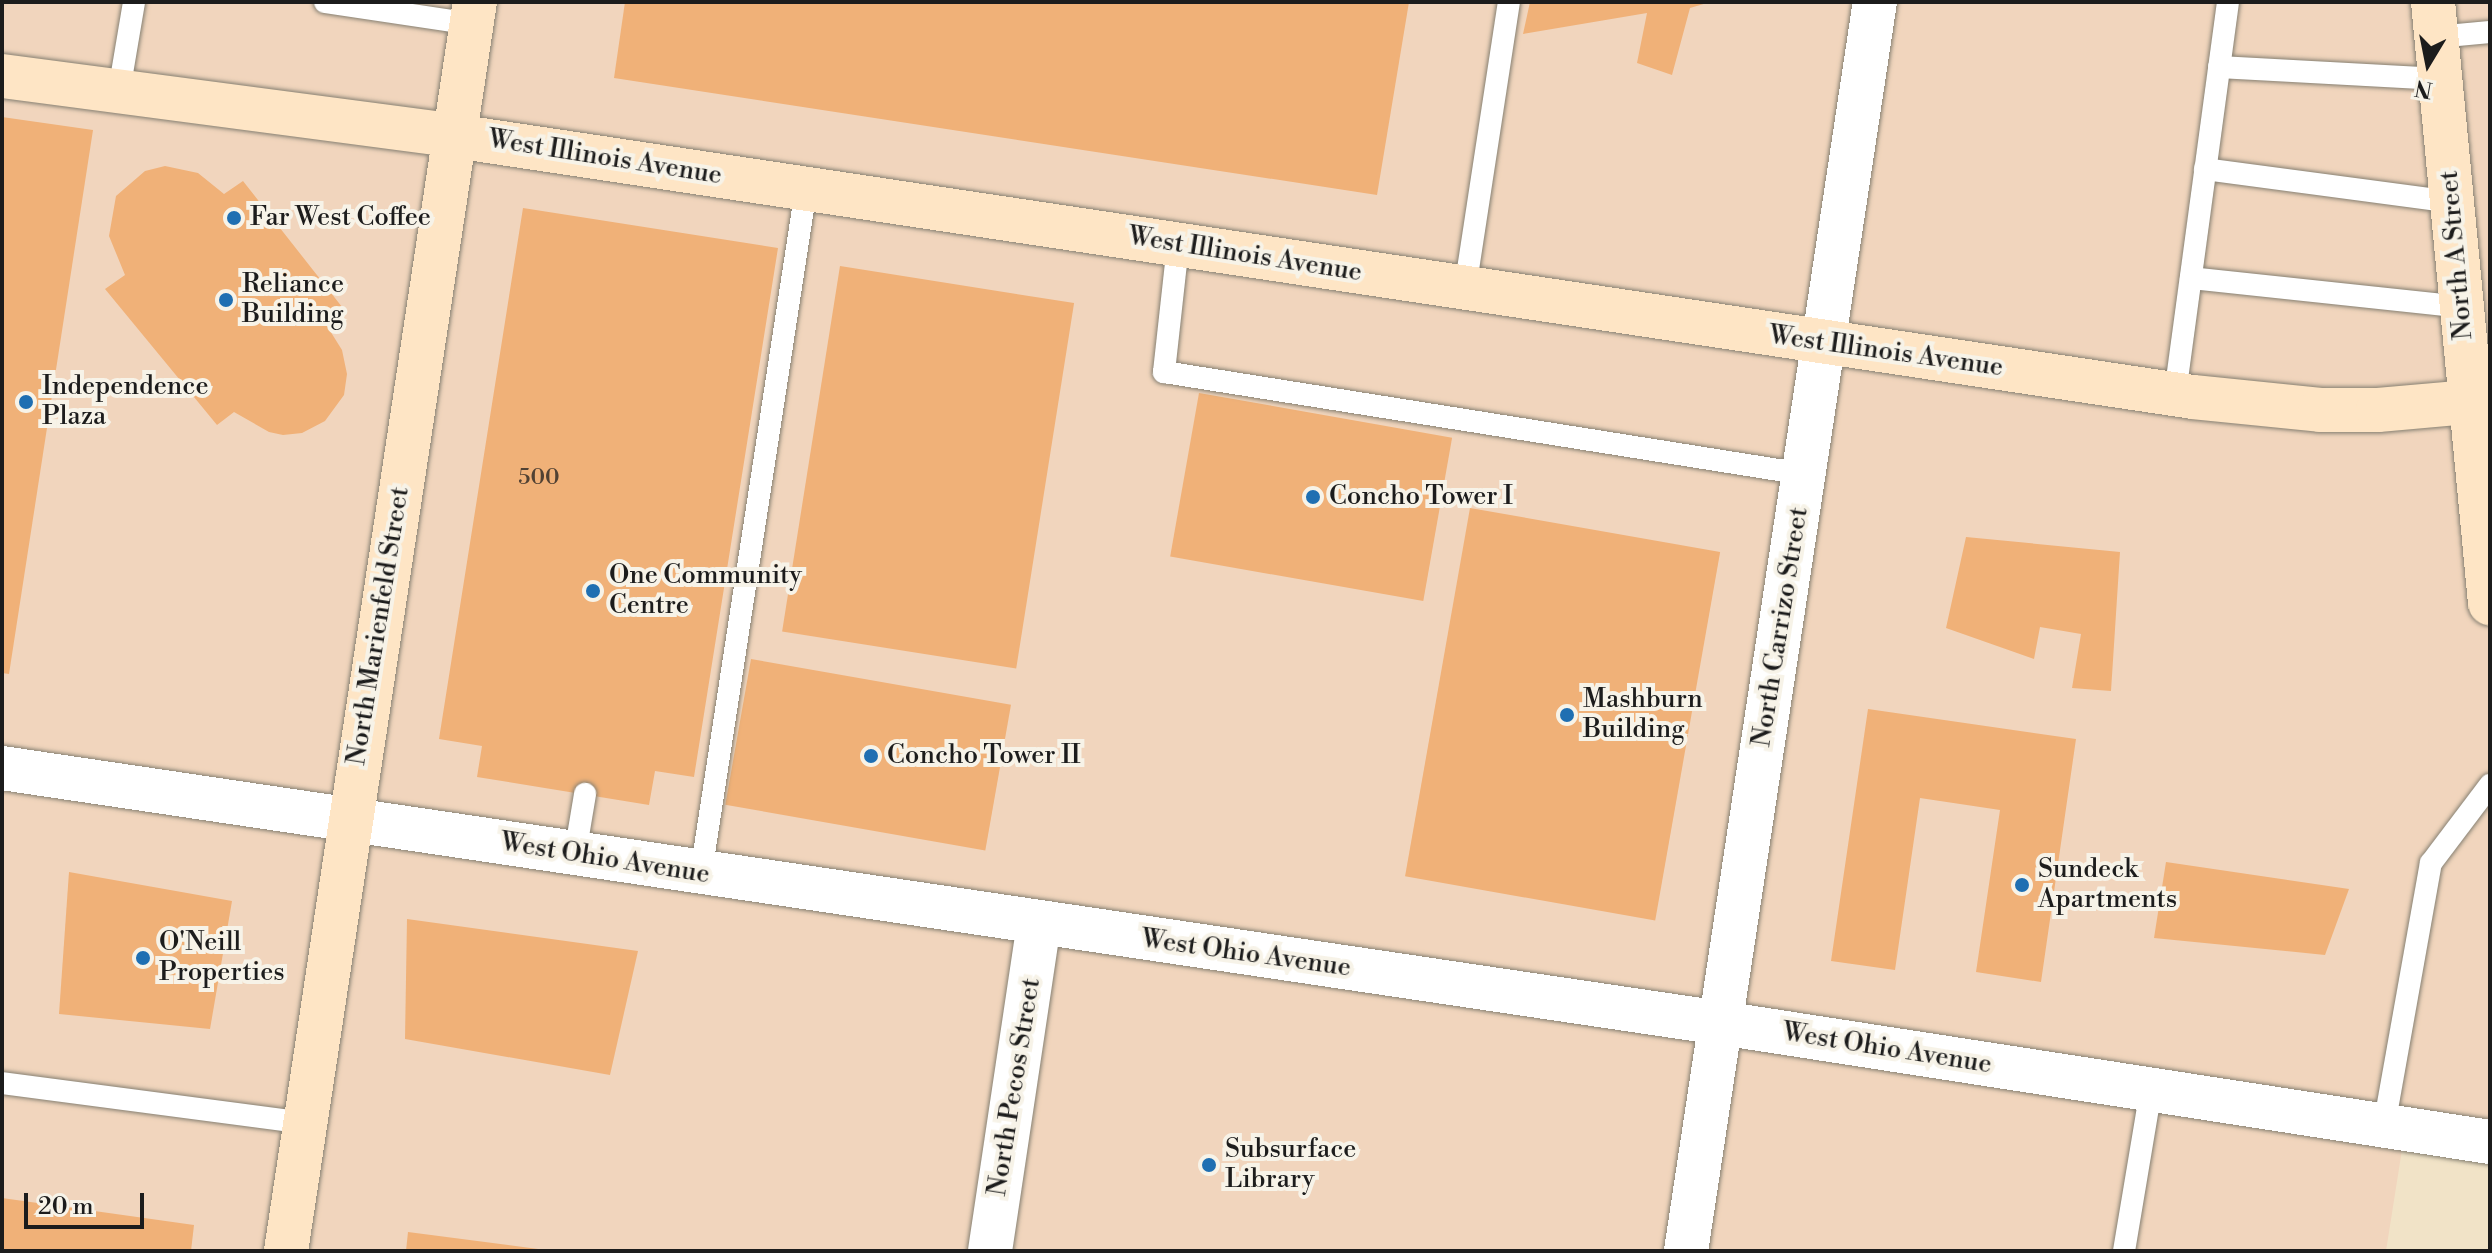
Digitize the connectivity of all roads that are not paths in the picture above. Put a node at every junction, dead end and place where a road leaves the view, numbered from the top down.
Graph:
1 (134, 2) edge
2 (325, 2) edge
3 (1509, 2) edge
4 (1875, 2) edge
5 (2228, 2) edge
6 (474, 13) edge
7 (2490, 32) edge
8 (2436, 39) edge
9 (2219, 67) junction
10 (2, 76) edge
11 (119, 91) junction
12 (455, 136) junction
13 (2205, 169) junction
14 (806, 189) junction
15 (2452, 202) junction
16 (1178, 245) junction
17 (2191, 278) junction
18 (1465, 289) junction
19 (2462, 307) junction
20 (1823, 343) junction
21 (2175, 394) junction
22 (2480, 401) edge
23 (1804, 474) junction
24 (2490, 603) edge
25 (2, 768) edge
26 (2490, 785) edge
27 (585, 794) dead end
28 (349, 820) junction
29 (575, 854) junction
30 (701, 873) junction
31 (1039, 923) junction
32 (1721, 1023) junction
33 (2, 1083) edge
34 (2151, 1090) junction
35 (305, 1123) junction
36 (2384, 1126) junction
37 (2490, 1142) edge
38 (286, 1251) edge
39 (990, 1251) edge
40 (1686, 1251) edge
41 (2124, 1251) edge

1 - 11 lane
2 - 6 lane
3 - 18 lane
4 - 20 street, North Carrizo Street
5 - 9 lane
6 - 12 main road, North Marienfeld Street
7 - 8 lane
8 - 9 lane
8 - 15 main road, North A Street
9 - 13 lane
10 - 11 main road, West Illinois Avenue
11 - 12 main road, West Illinois Avenue
12 - 14 main road, West Illinois Avenue
12 - 28 main road, North Marienfeld Street
13 - 15 lane
13 - 17 lane
14 - 16 main road, West Illinois Avenue
14 - 30 lane
15 - 19 main road, North A Street
16 - 18 main road, West Illinois Avenue
16 - 23 lane
17 - 19 lane
17 - 21 lane
18 - 20 main road, West Illinois Avenue
19 - 22 main road, North A Street
20 - 21 main road, West Illinois Avenue
20 - 23 street, North Carrizo Street
21 - 22 main road, West Illinois Avenue
22 - 24 main road, North A Street
23 - 32 street, North Carrizo Street
25 - 28 street, West Ohio Avenue
26 - 36 lane
27 - 29 lane
28 - 29 street, West Ohio Avenue
28 - 35 main road, North Marienfeld Street
29 - 30 street, West Ohio Avenue
30 - 31 street, West Ohio Avenue
31 - 32 street, West Ohio Avenue
31 - 39 street, North Pecos Street
32 - 34 street, West Ohio Avenue
32 - 40 street, North Carrizo Street
33 - 35 lane
34 - 36 street, West Ohio Avenue
34 - 41 lane
35 - 38 main road, North Marienfeld Street
36 - 37 street, West Ohio Avenue

